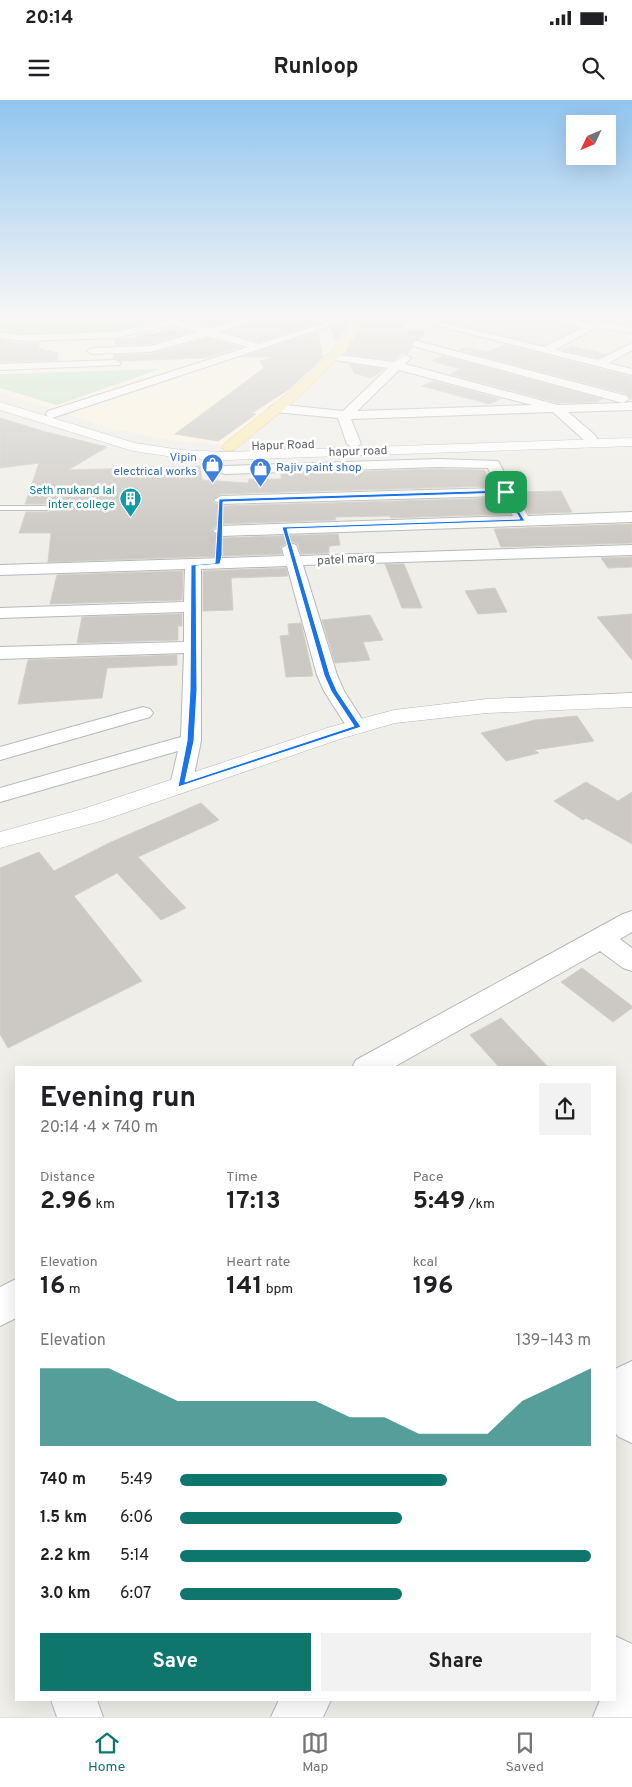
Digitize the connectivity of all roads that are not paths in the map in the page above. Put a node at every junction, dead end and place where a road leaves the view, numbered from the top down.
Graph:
1 (124, 390) edge
2 (294, 390) edge
3 (371, 390) edge
4 (382, 390) edge
5 (490, 390) edge
6 (592, 390) edge
7 (391, 393) dead end
8 (0, 398) edge
9 (417, 401) dead end
10 (632, 401) edge
11 (0, 406) edge
12 (632, 406) edge
13 (275, 408) junction
14 (556, 408) junction
15 (451, 411) junction
16 (52, 414) junction
17 (346, 415) junction
18 (632, 436) edge
19 (590, 438) junction
20 (632, 442) edge
21 (354, 444) junction
22 (484, 447) junction
23 (226, 458) junction
24 (385, 458) junction
25 (438, 463) junction
26 (493, 464) junction
27 (330, 467) junction
28 (277, 468) junction
29 (506, 492) junction
30 (451, 493) junction
31 (394, 495) junction
32 (338, 497) junction
33 (283, 498) junction
34 (221, 500) junction
35 (0, 508) edge
36 (48, 508) dead end
37 (632, 517) edge
38 (581, 518) junction
39 (523, 520) junction
40 (464, 523) junction
41 (402, 525) junction
42 (342, 526) junction
43 (284, 528) junction
44 (221, 531) junction
45 (632, 550) edge
46 (598, 551) junction
47 (293, 563) junction
48 (218, 564) junction
49 (194, 565) junction
50 (0, 570) edge
51 (193, 607) junction
52 (0, 613) edge
53 (193, 646) junction
54 (0, 654) edge
55 (632, 690) edge
56 (632, 700) edge
57 (143, 713) dead end
58 (354, 722) junction
59 (191, 741) junction
60 (39, 743) junction
61 (0, 754) edge
62 (58, 779) junction
63 (182, 780) junction
64 (0, 795) edge
65 (0, 824) edge
66 (0, 840) edge
67 (632, 920) edge
68 (601, 939) junction
69 (632, 961) edge
70 (370, 1066) edge
71 (15, 1297) edge
72 (0, 1309) edge
73 (632, 1379) edge
74 (616, 1392) edge
75 (616, 1406) edge
76 (632, 1424) edge
77 (616, 1659) edge
78 (632, 1678) edge
79 (632, 1691) edge
80 (74, 1701) edge
81 (307, 1701) edge
82 (80, 1717) edge
83 (294, 1717) edge
84 (616, 1717) edge

1 - 16 street
2 - 13 main road
3 - 17 street
4 - 7 street
5 - 14 street
6 - 10 street
8 - 16 main road, Hapur Road
9 - 15 street
11 - 23 main road, hapur road
12 - 14 street
13 - 17 street
13 - 23 main road
14 - 15 street
14 - 19 street
15 - 17 street
16 - 23 main road, Hapur Road
17 - 21 street
18 - 19 main road, Hapur Road
19 - 21 main road, Hapur Road
20 - 22 main road, hapur road
21 - 23 main road, Hapur Road
22 - 24 main road, hapur road
22 - 26 street
23 - 24 main road, hapur road
23 - 28 street
23 - 34 street
24 - 25 street
24 - 27 street
24 - 31 street
25 - 26 street
25 - 30 street
26 - 29 street
27 - 28 street
27 - 32 street
28 - 33 street
29 - 30 street
29 - 39 street
30 - 31 street
30 - 40 street
31 - 32 street
31 - 41 street
32 - 33 street
32 - 42 street
33 - 34 street
33 - 43 street
34 - 44 street
35 - 36 lane
37 - 38 street
38 - 39 street
38 - 46 street
39 - 40 street
40 - 41 street
41 - 42 street
42 - 43 street
43 - 44 street
43 - 47 street
44 - 48 street
45 - 46 street, patel marg
46 - 47 street, patel marg
47 - 48 street, patel marg
47 - 58 street
48 - 49 street, patel marg
49 - 50 street, patel marg
49 - 51 street
51 - 52 street
51 - 53 street
53 - 54 street
53 - 59 street
55 - 58 main road
56 - 58 main road
57 - 60 street
58 - 63 main road
59 - 62 street
59 - 63 street
60 - 61 street
60 - 62 street
62 - 64 street
63 - 65 main road
63 - 66 main road
67 - 68 street
68 - 69 street
68 - 70 street
71 - 72 street
73 - 74 street
75 - 76 street
77 - 78 street
79 - 84 street
80 - 82 street
81 - 83 street

